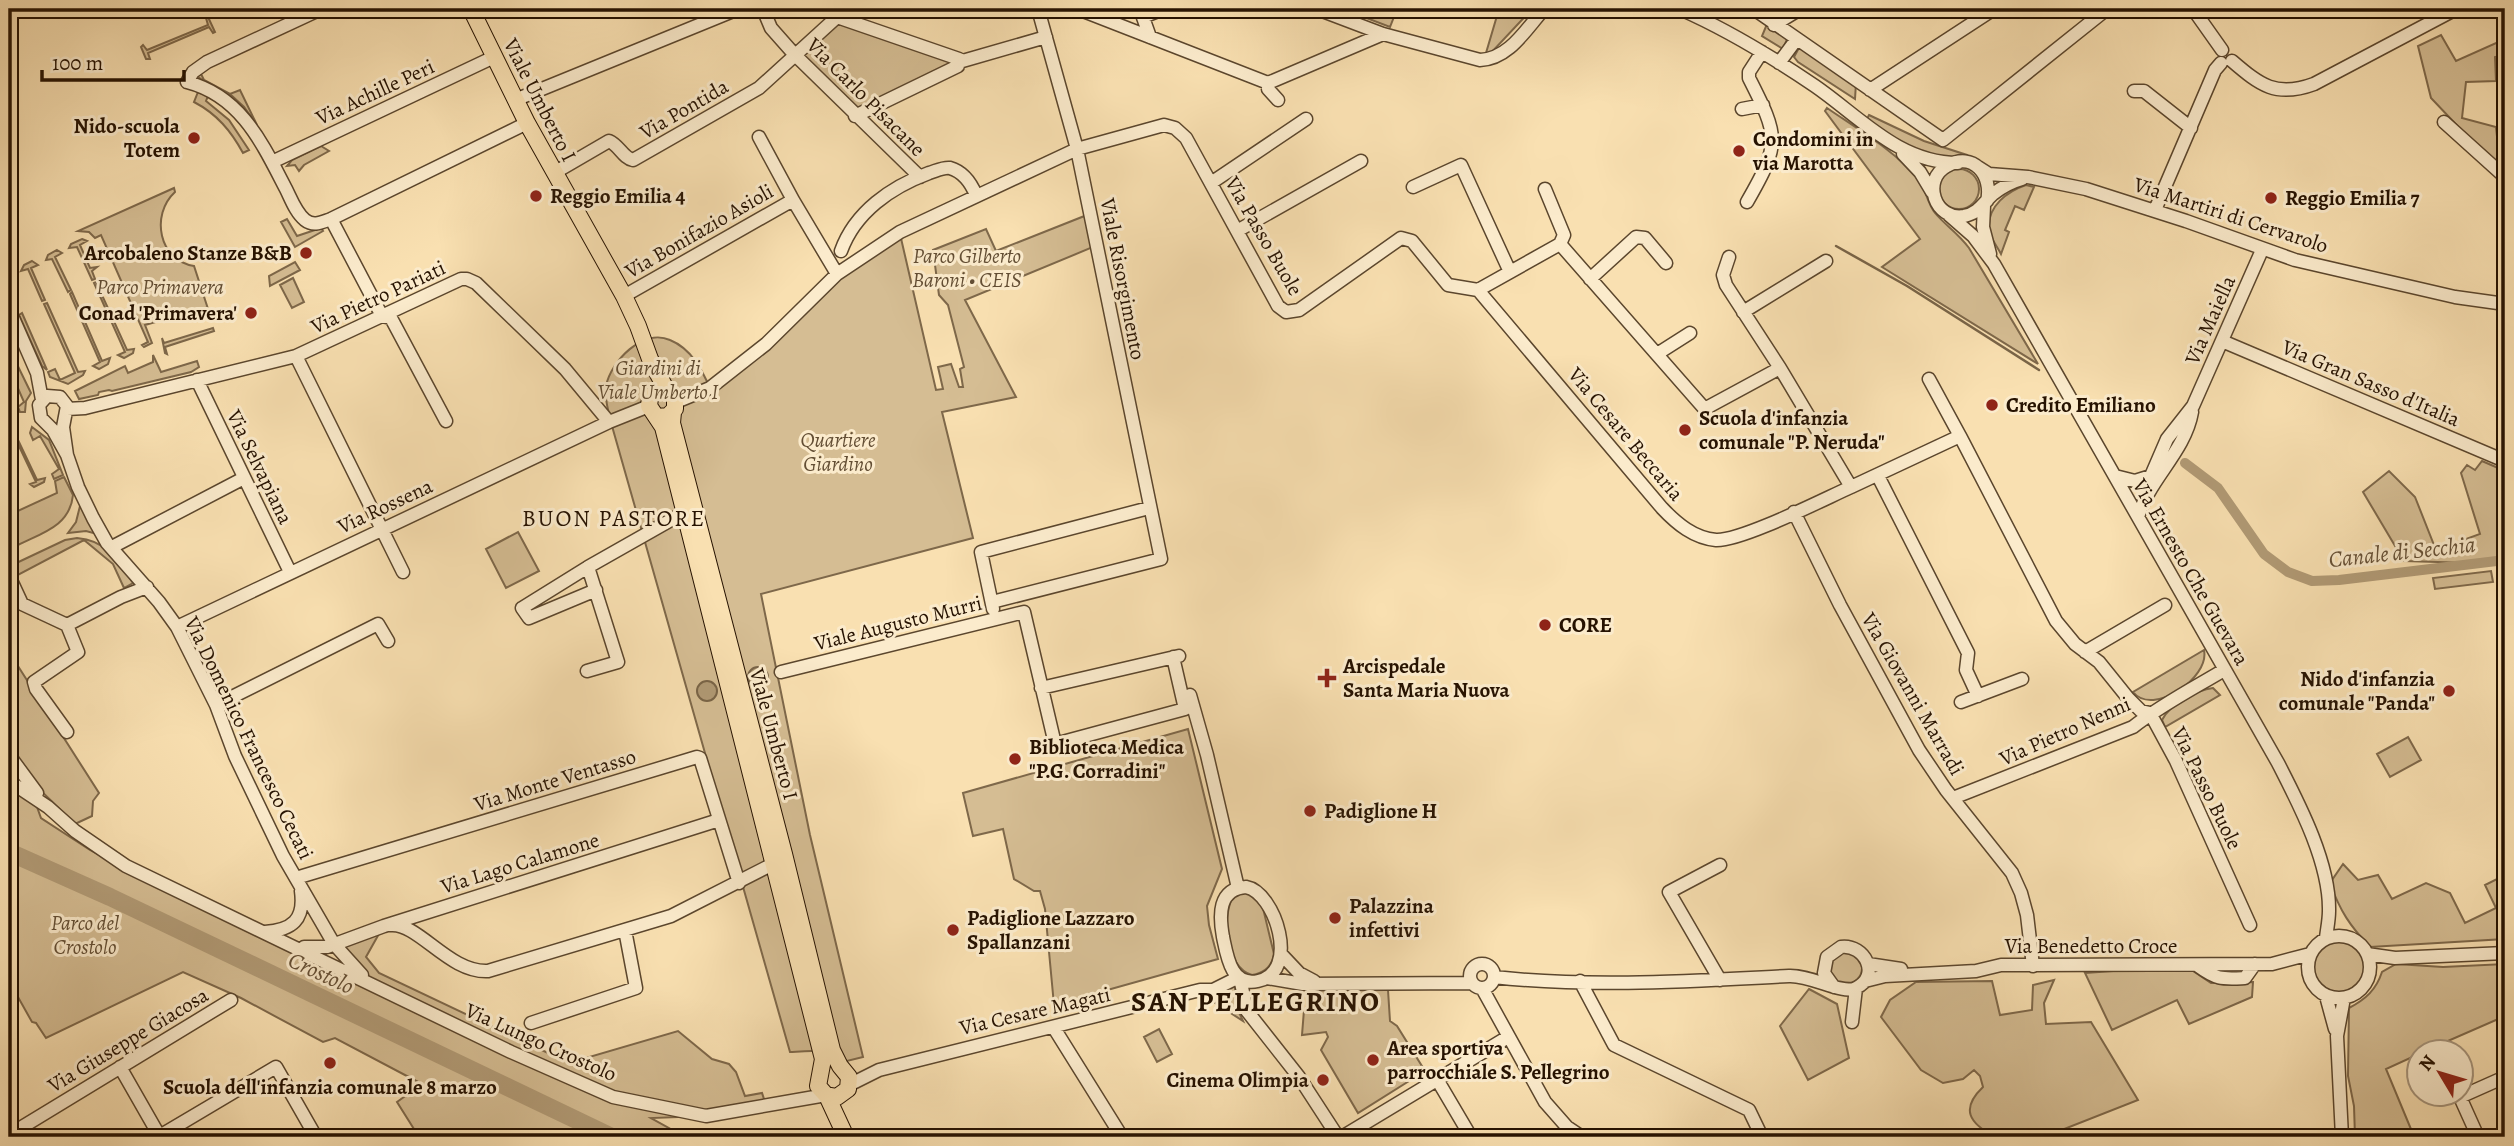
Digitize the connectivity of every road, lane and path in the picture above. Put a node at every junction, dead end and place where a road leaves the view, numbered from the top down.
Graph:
1 (321, 9) edge
2 (471, 9) edge
3 (738, 9) edge
4 (763, 9) edge
5 (1038, 9) edge
6 (1078, 9) edge
7 (1163, 9) edge
8 (1317, 9) edge
9 (1544, 9) edge
10 (1680, 9) edge
11 (1754, 9) edge
12 (1800, 9) edge
13 (1994, 9) edge
14 (2107, 9) edge
15 (2193, 9) edge
16 (2456, 9) edge
17 (840, 13) edge
18 (1142, 13) edge
19 (1774, 24) junction
20 (1383, 34) junction
21 (1046, 37) junction
22 (1150, 37) junction
23 (1796, 40) junction
24 (1762, 52) junction
25 (794, 54) junction
26 (494, 57) junction
27 (2225, 58) junction
28 (959, 62) junction
29 (1779, 63) junction
30 (1268, 83) junction
31 (1870, 90) junction
32 (2134, 91) dead end
33 (515, 100) junction
34 (1278, 100) dead end
35 (1763, 105) junction
36 (1742, 108) dead end
37 (855, 116) junction
38 (1306, 119) dead end
39 (2444, 122) dead end
40 (527, 123) junction
41 (2190, 128) junction
42 (759, 137) dead end
43 (1893, 144) junction
44 (1077, 149) junction
45 (1361, 161) dead end
46 (272, 162) junction
47 (1958, 163) junction
48 (1978, 167) junction
49 (554, 173) junction
50 (919, 177) junction
51 (2028, 177) junction
52 (2505, 177) edge
53 (1210, 183) junction
54 (1413, 187) dead end
55 (1545, 189) dead end
56 (976, 195) junction
57 (1933, 196) junction
58 (793, 200) junction
59 (1748, 202) dead end
60 (1985, 203) junction
61 (2155, 210) junction
62 (1949, 215) junction
63 (331, 219) junction
64 (1237, 231) junction
65 (1560, 244) junction
66 (2262, 250) junction
67 (841, 251) dead end
68 (1729, 257) dead end
69 (1826, 261) dead end
70 (1666, 263) dead end
71 (1993, 264) junction
72 (1510, 272) junction
73 (837, 274) junction
74 (1590, 279) junction
75 (1478, 290) junction
76 (624, 296) junction
77 (2505, 304) edge
78 (9, 309) edge
79 (1743, 312) junction
80 (382, 316) junction
81 (1690, 333) dead end
82 (2222, 341) junction
83 (1657, 354) junction
84 (296, 356) junction
85 (1780, 368) junction
86 (37, 373) junction
87 (1928, 379) dead end
88 (197, 380) junction
89 (55, 395) junction
90 (42, 400) junction
91 (663, 404) junction
92 (2193, 406) junction
93 (66, 413) junction
94 (446, 421) dead end
95 (47, 422) junction
96 (610, 422) junction
97 (1961, 436) junction
98 (67, 454) junction
99 (2505, 461) edge
100 (1878, 476) junction
101 (2115, 477) junction
102 (244, 478) junction
103 (1852, 487) junction
104 (1149, 508) junction
105 (685, 512) junction
106 (1794, 512) junction
107 (2138, 517) junction
108 (381, 530) junction
109 (112, 547) junction
110 (1161, 559) joint
111 (587, 566) junction
112 (290, 572) junction
113 (403, 572) dead end
114 (11, 580) edge
115 (147, 587) junction
116 (596, 590) junction
117 (992, 602) junction
118 (2165, 605) dead end
119 (996, 619) junction
120 (67, 625) junction
121 (177, 627) junction
122 (388, 641) dead end
123 (2085, 652) junction
124 (2224, 670) junction
125 (587, 671) dead end
126 (781, 672) dead end
127 (2022, 679) dead end
128 (1041, 688) junction
129 (1978, 696) junction
130 (1187, 702) junction
131 (1961, 702) dead end
132 (216, 705) junction
133 (2150, 713) junction
134 (67, 732) dead end
135 (9, 755) edge
136 (9, 781) edge
137 (1952, 798) junction
138 (48, 807) junction
139 (719, 820) junction
140 (773, 864) junction
141 (1720, 865) dead end
142 (298, 883) junction
143 (739, 883) junction
144 (1238, 888) junction
145 (2329, 910) junction
146 (2250, 925) dead end
147 (384, 926) junction
148 (625, 930) junction
149 (264, 932) junction
150 (2339, 935) junction
151 (2326, 938) junction
152 (334, 944) junction
153 (293, 946) junction
154 (2505, 953) edge
155 (2310, 954) junction
156 (2368, 954) junction
157 (1282, 955) junction
158 (2395, 958) junction
159 (1825, 962) junction
160 (1868, 964) junction
161 (2272, 964) junction
162 (1230, 966) junction
163 (2033, 966) junction
164 (2370, 970) junction
165 (2308, 972) junction
166 (1912, 973) junction
167 (1797, 975) junction
168 (1494, 977) junction
169 (1240, 978) junction
170 (1261, 980) junction
171 (1720, 980) junction
172 (1580, 981) junction
173 (370, 983) junction
174 (1318, 983) junction
175 (1477, 986) junction
176 (1850, 987) junction
177 (1200, 990) junction
178 (2326, 996) junction
179 (2344, 998) junction
180 (231, 1000) dead end
181 (1244, 1003) junction
182 (531, 1023) dead end
183 (1054, 1028) junction
184 (2337, 1036) junction
185 (1508, 1037) junction
186 (120, 1067) junction
187 (842, 1067) junction
188 (879, 1070) junction
189 (820, 1075) junction
190 (2505, 1077) edge
191 (1438, 1081) junction
192 (847, 1089) junction
193 (827, 1095) junction
194 (787, 1100) junction
195 (9, 1135) edge
196 (159, 1137) edge
197 (316, 1137) edge
198 (847, 1137) edge
199 (1122, 1137) edge
200 (1340, 1137) edge
201 (1471, 1137) edge
202 (1583, 1137) edge
203 (1762, 1137) edge
204 (2342, 1137) edge
205 (2478, 1137) edge

1 - 46 street
2 - 26 main road, Viale Umberto I
3 - 33 street
4 - 25 street, Via Carlo Pisacane
5 - 21 street, Viale Risorgimento
6 - 22 street
7 - 18 street
8 - 20 street
9 - 20 street
10 - 24 street, Via Martiri di Cervarolo
11 - 19 street
12 - 19 street
13 - 31 street
14 - 31 street
15 - 27 street
16 - 27 street
17 - 25 street
17 - 28 street
18 - 22 street
19 - 23 street
20 - 30 street
21 - 28 street
21 - 44 street, Viale Risorgimento
22 - 30 street
23 - 29 street
23 - 31 street
24 - 29 street, Via Martiri di Cervarolo
24 - 35 street
25 - 37 street, Via Carlo Pisacane
25 - 49 street, Via Pontida
26 - 33 main road, Viale Umberto I
26 - 46 street, Via Achille Peri
27 - 41 street
28 - 37 street
29 - 43 street, Via Martiri di Cervarolo
30 - 34 street
32 - 41 street
33 - 40 main road, Viale Umberto I
35 - 36 street
35 - 59 street
37 - 50 street, Via Carlo Pisacane
38 - 53 street
39 - 52 street
40 - 49 main road, Viale Umberto I
40 - 63 street
41 - 61 street
42 - 58 street
43 - 47 street, Via Martiri di Cervarolo
43 - 57 street, Via Martiri di Cervarolo
44 - 53 street, Via Passo Buole
44 - 56 street, Via Passo Buole
44 - 104 street, Viale Risorgimento
45 - 64 street
46 - 63 street
47 - 48 street, Via Martiri di Cervarolo
47 - 57 street
48 - 51 street, Via Martiri di Cervarolo
48 - 60 street
49 - 76 main road, Viale Umberto I
50 - 56 street
50 - 67 street
51 - 60 street
51 - 61 street, Via Martiri di Cervarolo
53 - 64 street, Via Passo Buole
54 - 72 street
55 - 65 street
56 - 73 street, Via Passo Buole
57 - 62 street, Via Martiri di Cervarolo
58 - 73 street
58 - 76 street, Via Bonifazio Asioli
60 - 62 street
60 - 71 street, Via Ernesto Che Guevara
61 - 66 street, Via Martiri di Cervarolo
62 - 71 street, Via Ernesto Che Guevara
63 - 80 street
64 - 75 street, Via Passo Buole
65 - 72 street
65 - 74 street
66 - 77 street, Via Martiri di Cervarolo
66 - 82 street, Via Maiella
68 - 79 street
69 - 79 street
70 - 74 street
71 - 101 street, Via Ernesto Che Guevara
72 - 75 street
73 - 91 street, Via Passo Buole
74 - 83 street
75 - 106 street, Via Cesare Beccaria
76 - 91 main road, Viale Umberto I
78 - 86 street
79 - 85 street
80 - 84 street, Via Pietro Pariati
80 - 94 street
80 - 96 street, Via Pietro Pariati
81 - 83 street
82 - 92 street, Via Maiella
82 - 99 street, Via Gran Sasso d'Italia
83 - 85 street
84 - 88 street, Via Pietro Pariati
84 - 108 street
85 - 103 street
86 - 89 street
86 - 90 street
87 - 97 street, Via Passo Buole
88 - 93 street, Via Pietro Pariati
88 - 102 street, Via Selvapiana
89 - 90 street
89 - 93 street
90 - 95 street
91 - 96 street
91 - 105 main road, Viale Umberto I
91 - 187 main road, Viale Umberto I
92 - 101 street, Via Maiella
92 - 107 street, Via Maiella
93 - 95 street
93 - 98 street
95 - 98 street
96 - 108 street, Via Rossena
97 - 100 street
97 - 123 street, Via Passo Buole
98 - 109 street, Via Domenico Francesco Cecati
100 - 103 street
100 - 129 street
101 - 107 street, Via Ernesto Che Guevara
102 - 109 street
102 - 112 street, Via Selvapiana
103 - 106 street, Via Cesare Beccaria
104 - 110 street, Viale Risorgimento
104 - 117 street
105 - 111 street
105 - 140 main road, Viale Umberto I
106 - 137 street, Via Giovanni Marradi
107 - 124 street, Via Ernesto Che Guevara
108 - 112 street, Via Rossena
108 - 113 street
109 - 115 street, Via Domenico Francesco Cecati
110 - 117 street, Viale Augusto Murri
111 - 116 street
111 - 116 street
112 - 121 street, Via Rossena
114 - 120 street
115 - 120 street
115 - 121 street, Via Domenico Francesco Cecati
116 - 125 street
117 - 119 street
118 - 123 street
119 - 126 street, Viale Augusto Murri
119 - 128 street, Viale Augusto Murri
120 - 134 street
121 - 132 street, Via Domenico Francesco Cecati
122 - 132 street
123 - 133 street, Via Passo Buole
124 - 133 street, Via Pietro Nenni
124 - 145 street, Via Ernesto Che Guevara
127 - 129 street
128 - 130 street
128 - 130 street
129 - 131 street
130 - 144 street
132 - 142 street, Via Domenico Francesco Cecati
133 - 137 street, Via Pietro Nenni
133 - 146 street, Via Passo Buole
135 - 138 street, Via Lungo Crostolo
136 - 138 street, Via Lungo Crostolo
137 - 163 street, Via Giovanni Marradi
138 - 149 street, Via Lungo Crostolo
139 - 142 street, Via Monte Ventasso
139 - 143 street, Via Monte Ventasso
139 - 147 street, Via Lago Calamone
140 - 143 street
140 - 189 main road, Viale Umberto I
141 - 171 street
142 - 149 street
142 - 152 street, Via Domenico Francesco Cecati
143 - 148 street
144 - 157 street
144 - 162 street
145 - 150 street, Via Ernesto Che Guevara
145 - 151 street, Via Ernesto Che Guevara
147 - 148 street
147 - 152 street, Via Lago Calamone
148 - 182 street
149 - 153 street, Via Lungo Crostolo
150 - 151 street
150 - 156 street
151 - 155 street
152 - 153 street, Via Lungo Crostolo
152 - 173 street, Via Lungo Crostolo
153 - 173 street, Via Lungo Crostolo
154 - 158 street
155 - 161 street, Via Benedetto Croce
155 - 165 street
156 - 158 street
156 - 164 street
157 - 170 street
157 - 174 street
158 - 164 street
159 - 160 street
159 - 167 street, Via Benedetto Croce
159 - 176 street
160 - 166 street, Via Benedetto Croce
160 - 176 street
161 - 163 street, Via Benedetto Croce
161 - 165 street, Via Benedetto Croce
162 - 169 street
162 - 177 street, Via Cesare Magati
163 - 166 street, Via Benedetto Croce
164 - 179 street
165 - 178 street
166 - 176 street, Via Benedetto Croce
167 - 171 street, Via Benedetto Croce
167 - 176 street, Via Benedetto Croce
168 - 172 street, Via Benedetto Croce
168 - 175 street
168 - 175 street
169 - 170 street
169 - 177 street, Via Cesare Magati
169 - 181 street
170 - 174 street
170 - 181 street
171 - 172 street, Via Benedetto Croce
172 - 203 street
173 - 194 street, Via Lungo Crostolo
174 - 175 street
175 - 185 street
177 - 183 street, Via Cesare Magati
178 - 179 street
178 - 184 street
179 - 184 street
180 - 186 street, Via Giuseppe Giacosa
181 - 200 street
183 - 188 street, Via Cesare Magati
183 - 199 street
184 - 204 street
185 - 191 street
185 - 202 street
186 - 195 street, Via Giuseppe Giacosa
186 - 196 street
187 - 188 street, Via Cesare Magati
187 - 189 main road
187 - 192 main road, Viale Umberto I
188 - 192 street, Via Cesare Magati
189 - 193 main road, Viale Umberto I
189 - 194 street, Via Lungo Crostolo
190 - 205 street
191 - 200 street
191 - 201 street
192 - 193 main road
192 - 198 main road, Viale Umberto I
193 - 194 street, Via Lungo Crostolo
193 - 198 main road, Viale Umberto I
196 - 197 street

